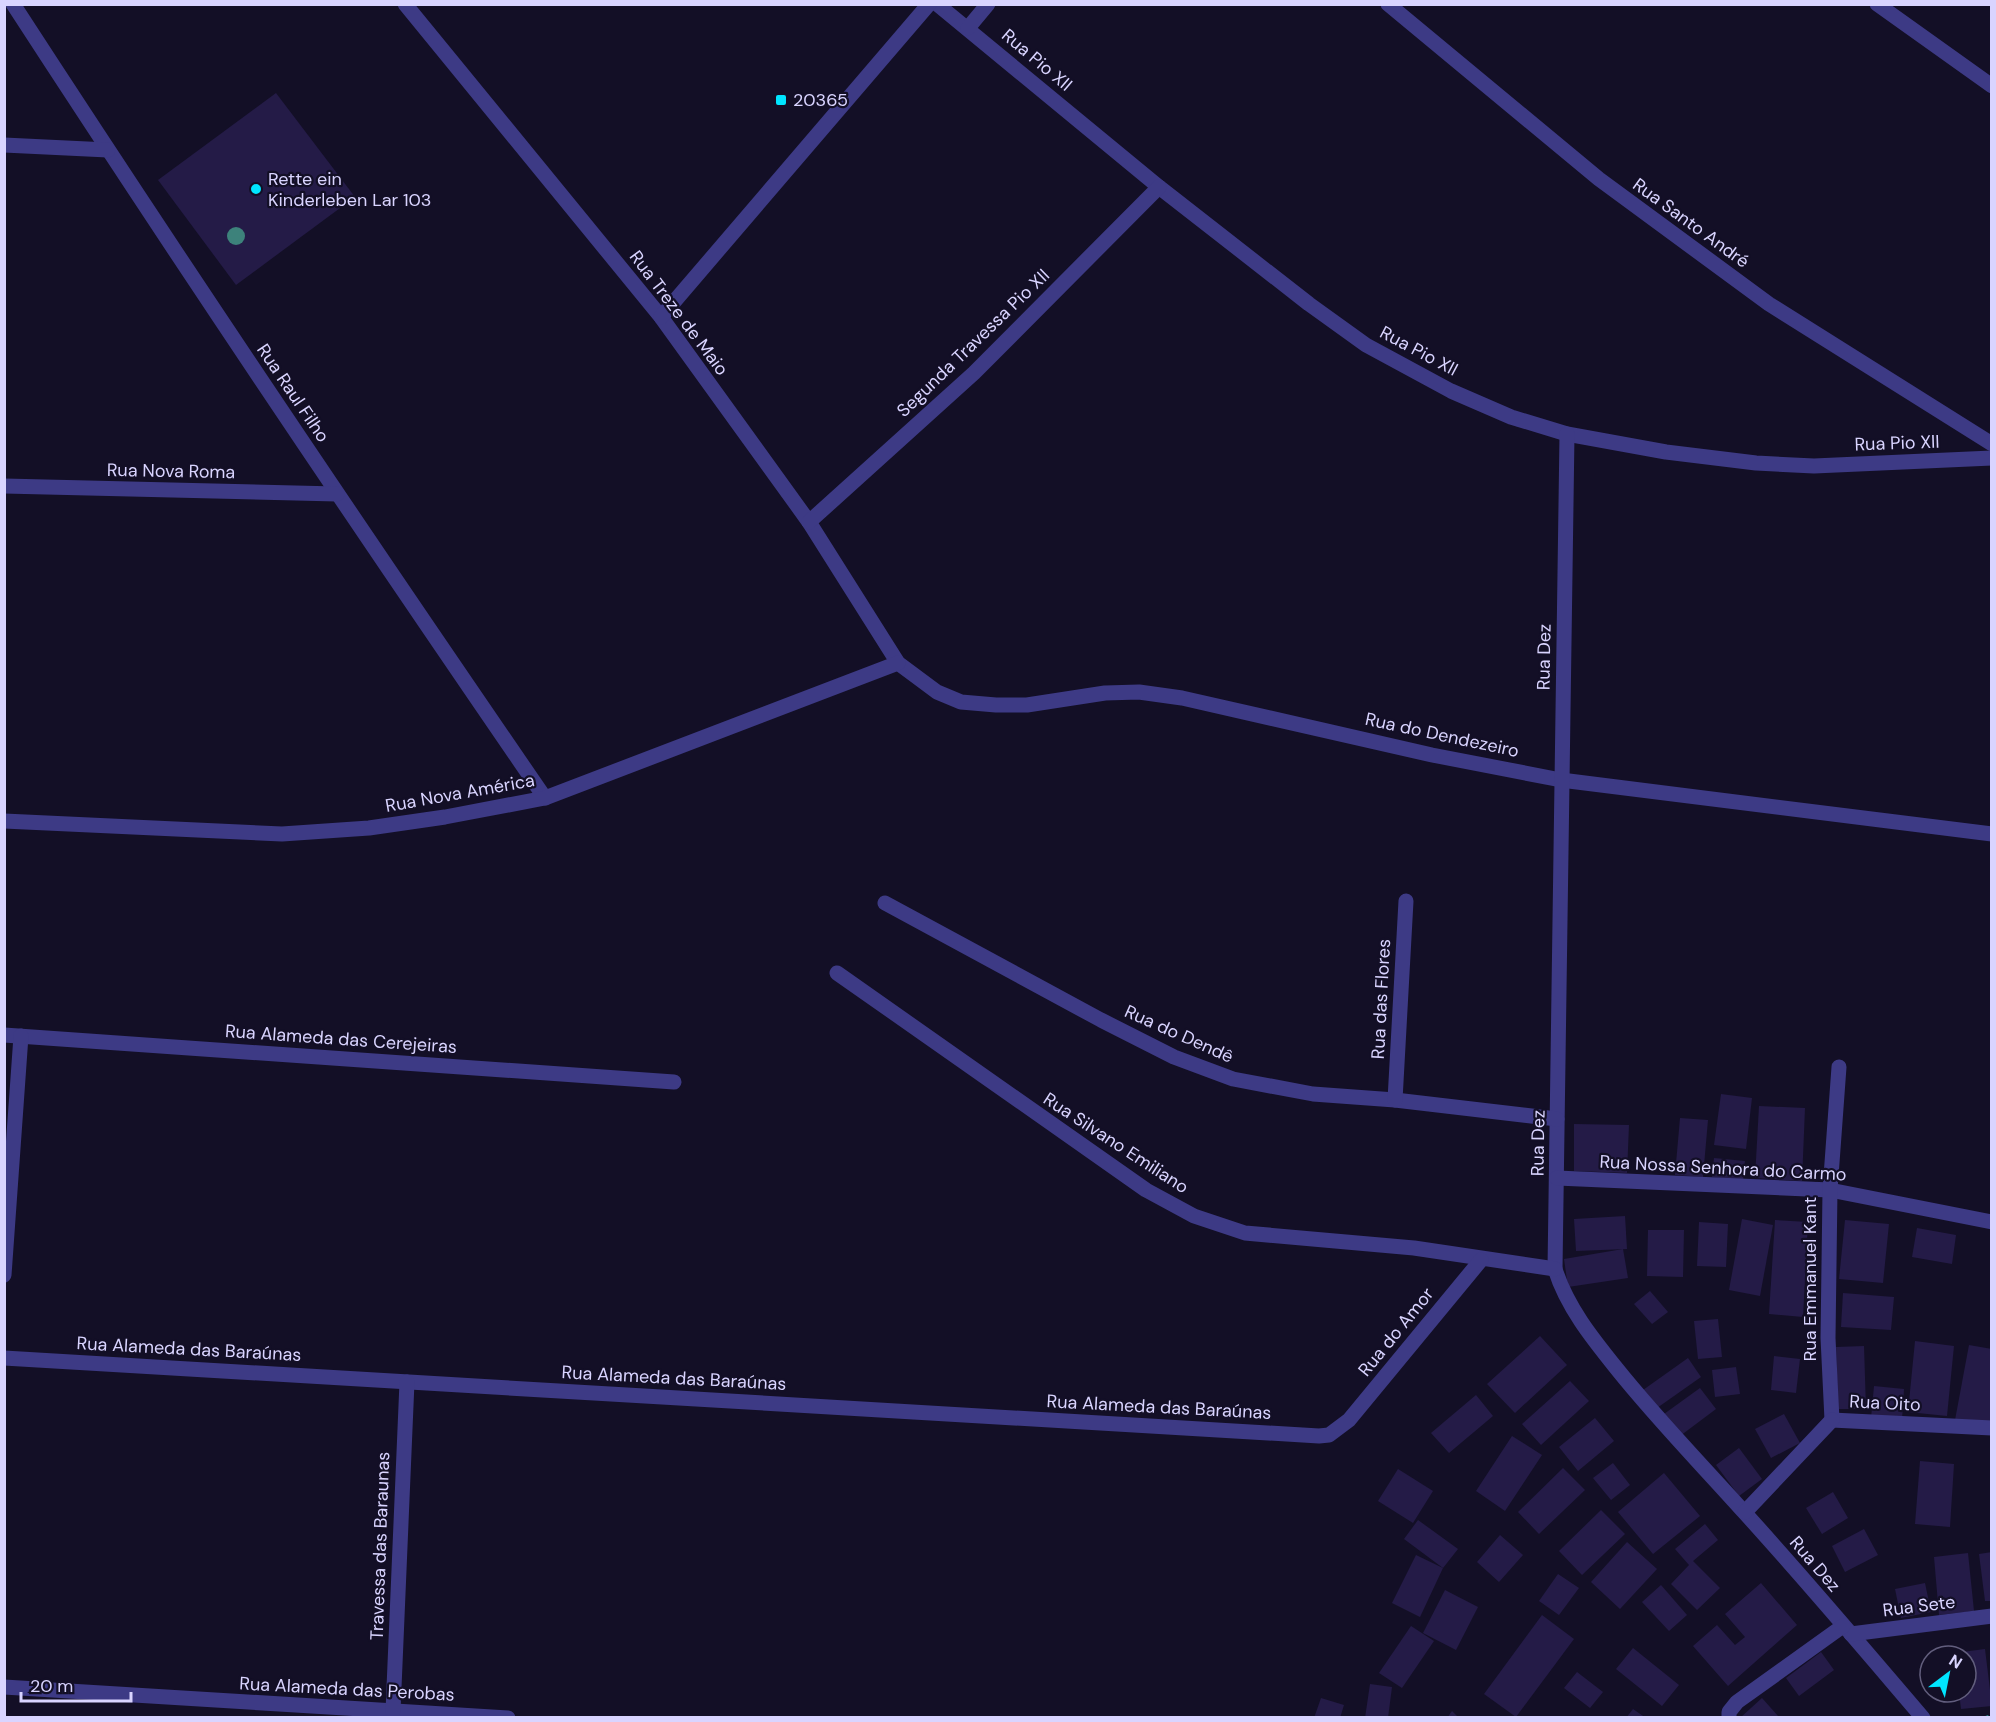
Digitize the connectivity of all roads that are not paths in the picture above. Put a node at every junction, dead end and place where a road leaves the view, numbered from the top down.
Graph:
1 (14, 4) edge
2 (405, 4) edge
3 (929, 4) edge
4 (937, 4) edge
5 (988, 4) edge
6 (1388, 4) edge
7 (1877, 4) edge
8 (968, 28) junction
9 (1992, 86) edge
10 (4, 145) edge
11 (108, 150) junction
12 (1159, 187) junction
13 (661, 317) junction
14 (1567, 434) junction
15 (1992, 444) edge
16 (1992, 459) edge
17 (4, 486) edge
18 (337, 495) junction
19 (809, 522) junction
20 (898, 663) junction
21 (1561, 780) junction
22 (545, 798) junction
23 (4, 821) edge
24 (1992, 834) edge
25 (1406, 901) dead end
26 (885, 903) dead end
27 (837, 973) dead end
28 (4, 1035) edge
29 (21, 1036) junction
30 (1839, 1067) dead end
31 (674, 1082) dead end
32 (1395, 1100) junction
33 (1557, 1119) junction
34 (1557, 1178) junction
35 (1830, 1190) junction
36 (1992, 1222) edge
37 (1481, 1260) junction
38 (1555, 1269) junction
39 (4, 1275) edge
40 (4, 1358) edge
41 (407, 1382) junction
42 (1832, 1420) junction
43 (1992, 1428) edge
44 (1339, 1429) joint
45 (1744, 1512) junction
46 (1992, 1616) edge
47 (1847, 1630) junction
48 (4, 1687) edge
49 (393, 1711) junction
50 (508, 1718) edge
51 (1729, 1718) edge
52 (1923, 1718) edge

1 - 11 street, Rua Raul Filho
2 - 13 street, Rua Treze de Maio
3 - 13 street
4 - 8 street, Rua Pio XII
5 - 8 street
6 - 15 street, Rua Santo André
7 - 9 street
8 - 12 street, Rua Pio XII
10 - 11 street
11 - 18 street, Rua Raul Filho
12 - 14 street, Rua Pio XII
12 - 19 street, Segunda Travessa Pio XII
13 - 19 street, Rua Treze de Maio
14 - 16 street, Rua Pio XII
14 - 21 street, Rua Dez
17 - 18 street, Rua Nova Roma
18 - 22 street, Rua Raul Filho
19 - 20 street, Rua Treze de Maio
20 - 21 street, Rua do Dendezeiro
20 - 22 street, Rua Nova América
21 - 24 street, Rua do Dendezeiro
21 - 33 street, Rua Dez
22 - 23 street, Rua Nova América
25 - 32 street, Rua das Flores
26 - 32 street, Rua do Dendê
27 - 37 street, Rua Silvano Emiliano
28 - 29 street, Rua Alameda das Cerejeiras
29 - 31 street, Rua Alameda das Cerejeiras
29 - 39 street
30 - 35 street, Rua Emmanuel Kant
32 - 33 street, Rua do Dendê
33 - 34 street, Rua Dez
34 - 35 street, Rua Nossa Senhora do Carmo
34 - 38 street, Rua Dez
35 - 36 street, Rua Nossa Senhora do Carmo
35 - 42 street, Rua Emmanuel Kant
37 - 38 street, Rua Silvano Emiliano
37 - 44 street, Rua do Amor
38 - 45 street, Rua Dez
40 - 41 street, Rua Alameda das Baraúnas
41 - 44 street, Rua Alameda das Baraúnas
41 - 49 street, Travessa das Baraunas
42 - 43 street, Rua Oito
42 - 45 street, Rua Oito
45 - 47 street, Rua Dez
46 - 47 street, Rua Sete
47 - 51 street
47 - 52 street, Rua Dez
48 - 49 street, Rua Alameda das Perobas
49 - 50 street, Rua Alameda das Perobas

